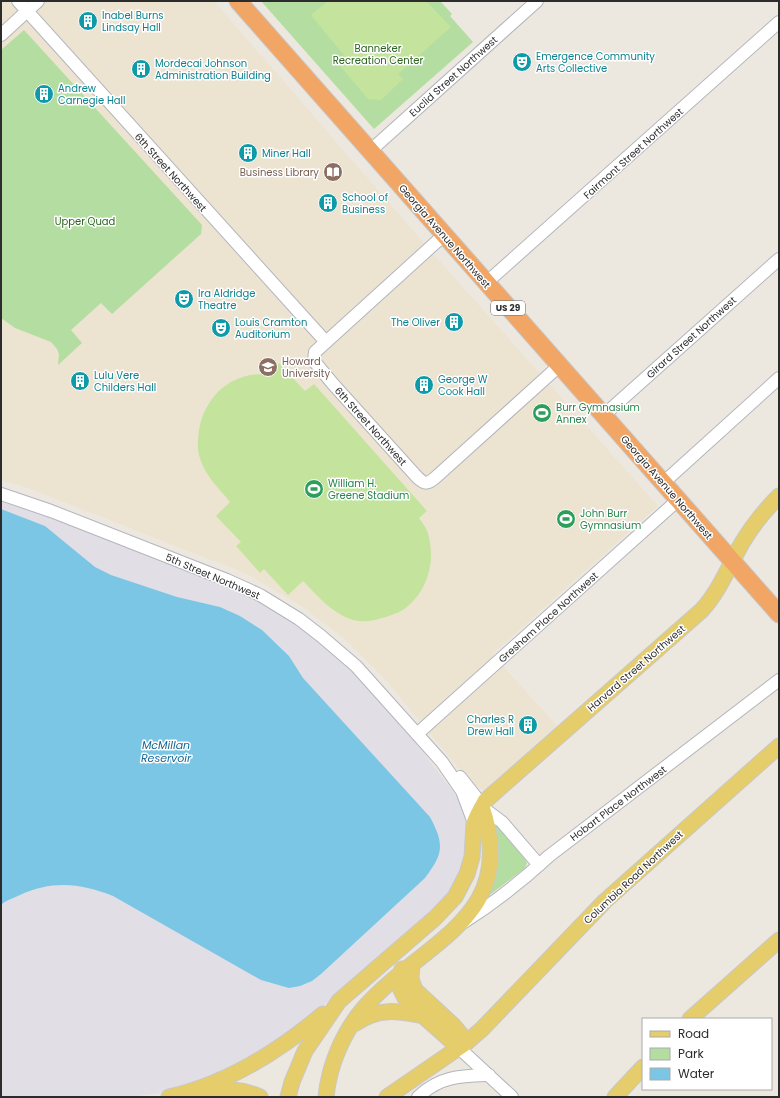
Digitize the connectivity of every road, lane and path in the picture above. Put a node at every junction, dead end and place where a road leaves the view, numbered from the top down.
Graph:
1 (18, 1) edge
2 (38, 1) edge
3 (238, 1) edge
4 (537, 1) edge
5 (27, 11) junction
6 (779, 22) edge
7 (1, 35) edge
8 (370, 151) junction
9 (444, 234) junction
10 (779, 259) edge
11 (486, 283) junction
12 (326, 342) junction
13 (559, 366) junction
14 (779, 378) edge
15 (604, 416) junction
16 (663, 483) junction
17 (1, 494) edge
18 (779, 496) edge
19 (678, 500) junction
20 (733, 562) junction
21 (779, 614) edge
22 (779, 680) edge
23 (417, 734) junction
24 (779, 746) edge
25 (442, 762) junction
26 (482, 807) junction
27 (474, 827) junction
28 (539, 865) junction
29 (458, 926) junction
30 (779, 940) edge
31 (412, 965) junction
32 (400, 975) junction
33 (339, 1001) junction
34 (424, 1016) junction
35 (691, 1018) edge
36 (349, 1029) junction
37 (462, 1045) junction
38 (642, 1068) edge
39 (489, 1075) junction
40 (197, 1089) junction
41 (169, 1097) edge
42 (260, 1097) edge
43 (288, 1097) edge
44 (326, 1097) edge
45 (387, 1097) edge
46 (418, 1097) edge
47 (512, 1097) edge
48 (615, 1097) edge

1 - 5 street, 6th Street Northwest
2 - 5 street
3 - 8 highway, Georgia Avenue Northwest / US 29
4 - 8 street, Euclid Street Northwest
5 - 7 street
5 - 12 street, 6th Street Northwest
6 - 11 street, Fairmont Street Northwest
8 - 9 highway, Georgia Avenue Northwest / US 29
9 - 11 highway, Georgia Avenue Northwest / US 29
9 - 12 street
10 - 15 street, Girard Street Northwest
11 - 13 highway, Georgia Avenue Northwest / US 29
12 - 13 street, 6th Street Northwest
13 - 15 highway, Georgia Avenue Northwest / US 29
14 - 16 street
15 - 16 highway, Georgia Avenue Northwest / US 29
16 - 19 highway, Georgia Avenue Northwest / US 29
17 - 23 street, 5th Street Northwest
18 - 20 main road, Harvard Street Northwest
19 - 20 highway, Georgia Avenue Northwest / US 29
19 - 23 street, Gresham Place Northwest
20 - 21 highway, Georgia Avenue Northwest / US 29
20 - 26 main road, Harvard Street Northwest
22 - 28 street, Hobart Place Northwest
23 - 25 street, 5th Street Northwest
24 - 37 main road, Columbia Road Northwest
25 - 26 street, 5th Street Northwest
25 - 27 street, 5th Street Northwest
26 - 27 main road, Harvard Street Northwest
26 - 28 street, 5th Street Northwest
26 - 29 main road, Hobart Place Northwest
27 - 32 main road
27 - 33 main road
28 - 29 street, Hobart Place Northwest
29 - 31 main road, Hobart Place Northwest
30 - 35 main road
31 - 32 main road, Hobart Place Northwest
31 - 37 main road
32 - 34 main road
32 - 36 main road, Hobart Place Northwest
33 - 40 main road
33 - 43 main road
34 - 36 main road
34 - 37 main road
36 - 44 main road, Hobart Place Northwest
37 - 39 street
37 - 45 main road, Columbia Road Northwest
38 - 48 main road
39 - 46 street
39 - 47 street
40 - 41 main road
40 - 42 main road

